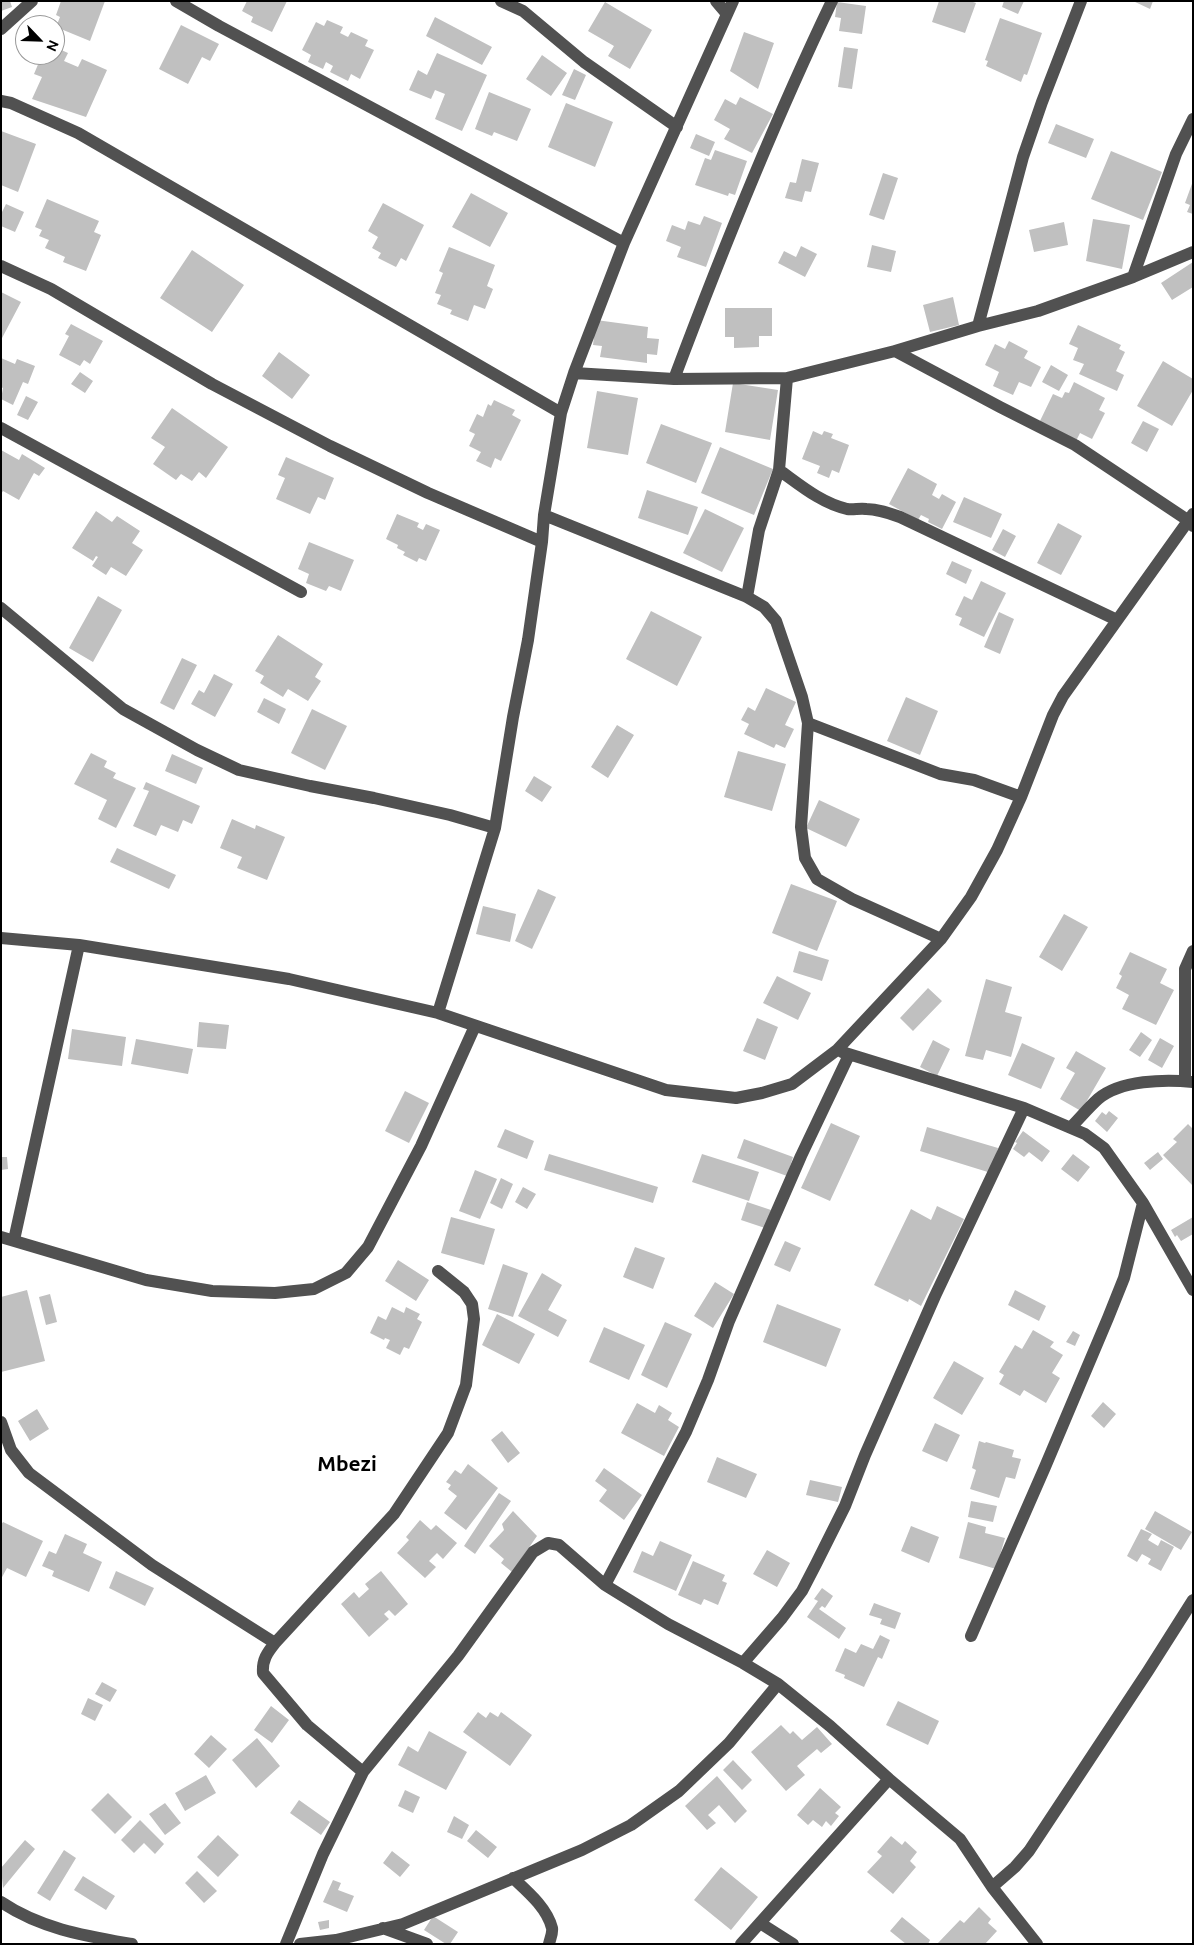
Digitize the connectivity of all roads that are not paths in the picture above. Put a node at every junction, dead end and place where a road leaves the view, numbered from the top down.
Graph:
1 (32, 1) edge
2 (176, 1) edge
3 (501, 1) edge
4 (716, 1) edge
5 (733, 1) edge
6 (832, 1) edge
7 (1081, 1) edge
8 (726, 14) junction
9 (1, 29) edge
10 (1, 101) edge
11 (1193, 119) edge
12 (677, 127) junction
13 (624, 242) junction
14 (1193, 252) edge
15 (1, 266) edge
16 (1133, 277) junction
17 (978, 326) junction
18 (895, 351) junction
19 (574, 373) junction
20 (787, 378) junction
21 (674, 379) junction
22 (561, 413) junction
23 (1, 428) edge
24 (779, 470) junction
25 (544, 515) junction
26 (1191, 520) edge
27 (542, 542) junction
28 (301, 592) dead end
29 (747, 597) junction
30 (1, 608) edge
31 (1116, 620) junction
32 (808, 723) junction
33 (1021, 797) junction
34 (495, 828) junction
35 (1, 938) edge
36 (941, 940) junction
37 (79, 945) junction
38 (1193, 951) edge
39 (438, 1013) junction
40 (475, 1026) junction
41 (843, 1053) junction
42 (1189, 1081) edge
43 (1024, 1108) junction
44 (1071, 1127) junction
45 (1143, 1203) junction
46 (1, 1236) edge
47 (14, 1240) junction
48 (438, 1271) dead end
49 (1193, 1290) edge
50 (1, 1422) edge
51 (605, 1585) junction
52 (1193, 1600) edge
53 (971, 1636) dead end
54 (274, 1643) junction
55 (743, 1663) junction
56 (778, 1684) junction
57 (363, 1772) junction
58 (889, 1779) junction
59 (513, 1878) junction
60 (992, 1887) junction
61 (1, 1902) edge
62 (760, 1923) junction
63 (383, 1928) junction
64 (132, 1944) edge
65 (286, 1944) edge
66 (300, 1944) edge
67 (427, 1944) edge
68 (549, 1944) edge
69 (741, 1944) edge
70 (793, 1944) edge
71 (1037, 1944) edge

1 - 9 street
2 - 13 street
3 - 12 street
4 - 8 street
5 - 8 street
6 - 21 street
7 - 17 street
8 - 12 street
10 - 22 street
11 - 16 street
12 - 13 street
13 - 19 street
14 - 16 street
15 - 27 street
16 - 17 street
17 - 18 street
18 - 20 street
18 - 26 street
19 - 21 street
19 - 22 street
20 - 21 street
20 - 24 street
22 - 25 street
23 - 28 street
24 - 29 street
24 - 31 street
25 - 27 street
25 - 29 street
26 - 31 street
27 - 34 street
29 - 32 street
30 - 34 street
31 - 33 street
32 - 33 street
32 - 36 street
33 - 36 street
34 - 39 street
35 - 37 street
36 - 41 street
37 - 39 street
37 - 47 street
38 - 42 street
39 - 40 street
40 - 41 street
40 - 47 street
41 - 43 street
41 - 51 street
42 - 44 street
43 - 44 street
43 - 55 street
44 - 45 street
45 - 49 street
45 - 53 street
46 - 47 street
48 - 54 street
50 - 54 street
51 - 55 street
51 - 57 street
52 - 60 street
54 - 57 street
55 - 56 street
56 - 58 street
56 - 59 street
57 - 65 street
58 - 60 street
58 - 62 street
59 - 63 street
59 - 68 street
60 - 71 street
61 - 64 street
62 - 69 street
62 - 70 street
63 - 66 street
63 - 67 street

